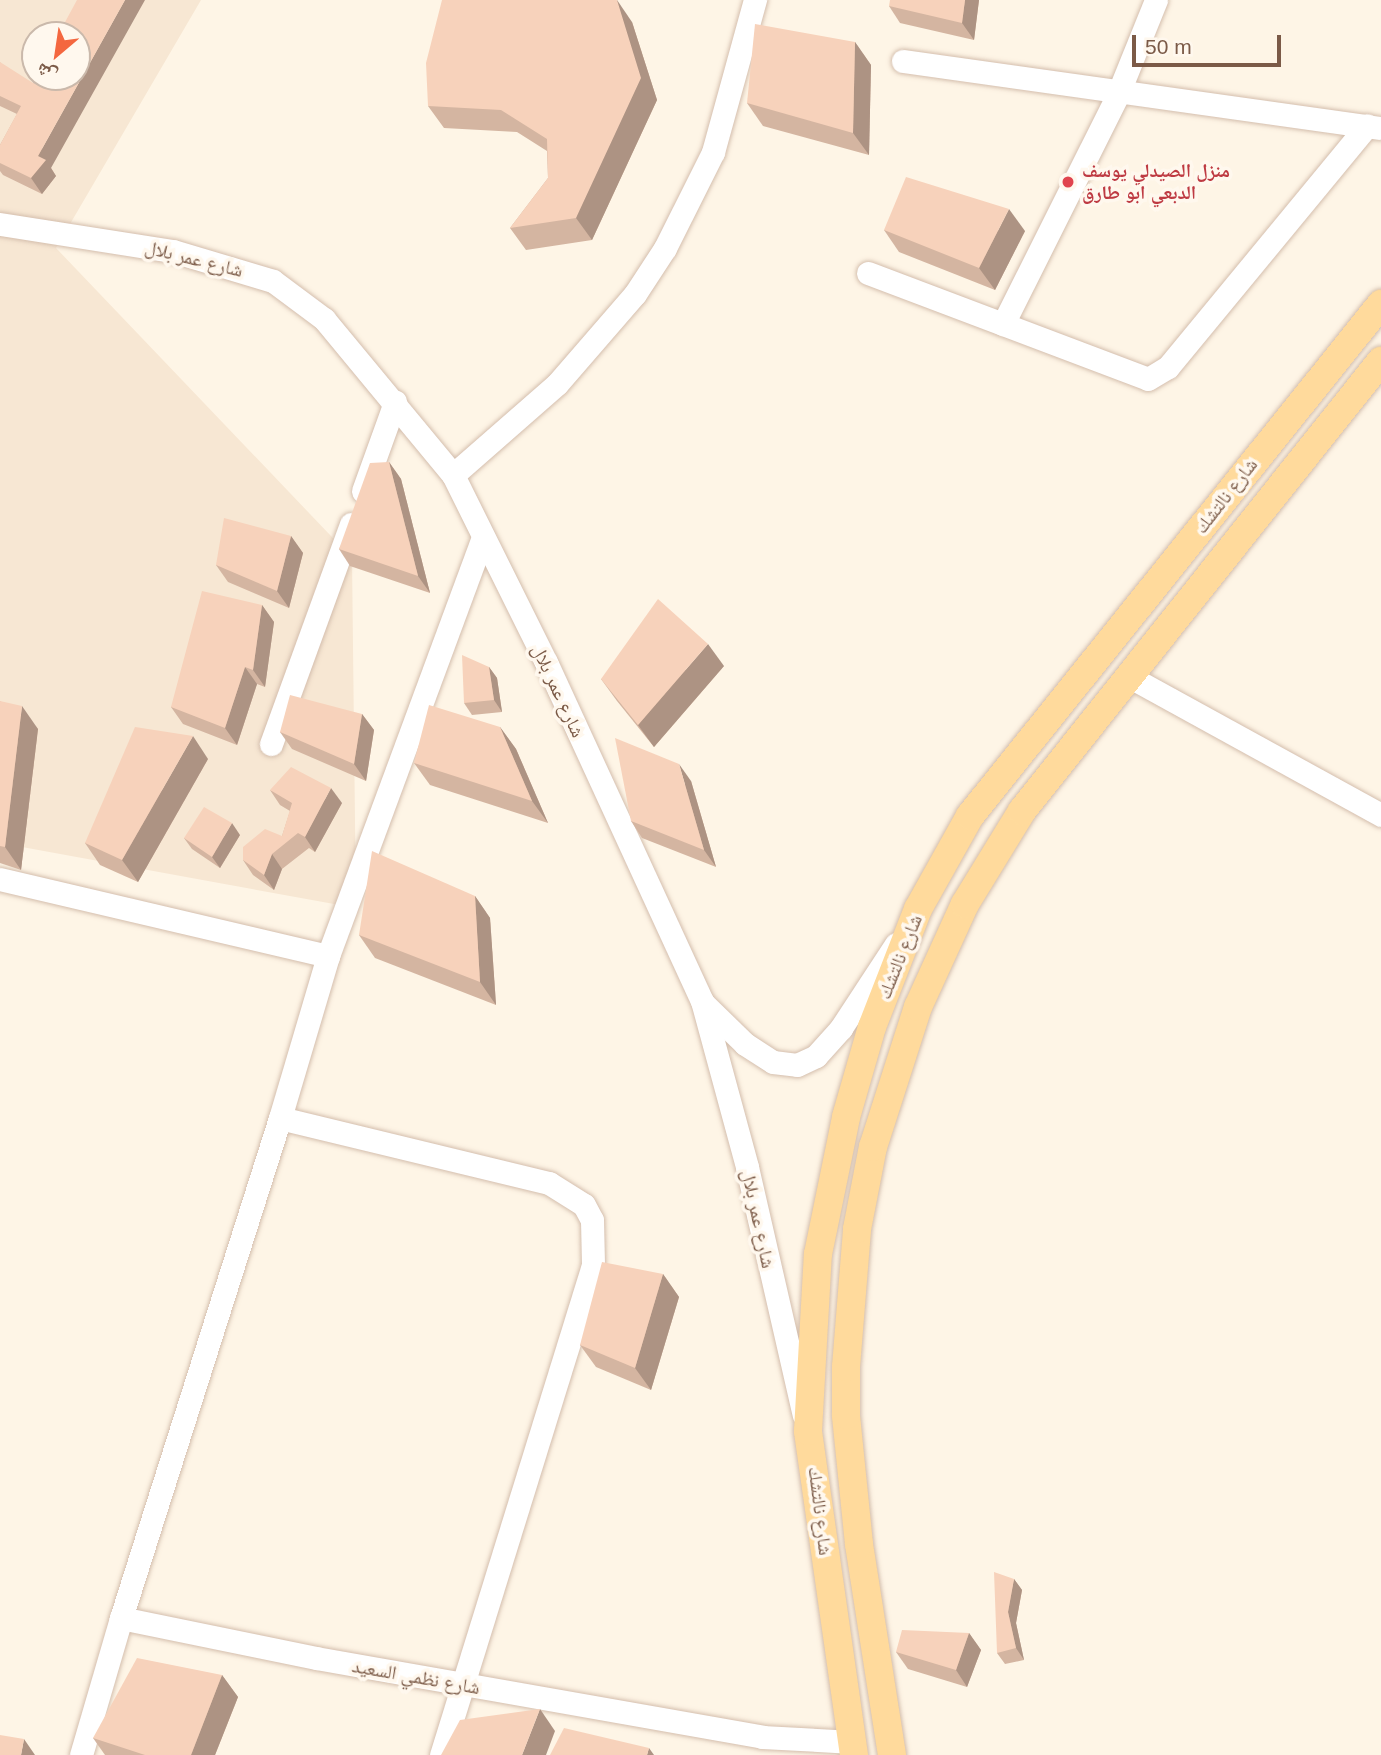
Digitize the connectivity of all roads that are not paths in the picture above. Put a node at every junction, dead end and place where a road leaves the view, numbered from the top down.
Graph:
1 (1156, 0) edge
2 (748, 3) edge
3 (903, 61) dead end
4 (1118, 94) junction
5 (1374, 127) edge
6 (0, 223) edge
7 (868, 274) dead end
8 (1381, 304) edge
9 (1003, 324) junction
10 (1381, 360) edge
11 (395, 402) junction
12 (453, 475) junction
13 (483, 538) junction
14 (1132, 678) junction
15 (271, 744) dead end
16 (1381, 815) edge
17 (0, 878) edge
18 (918, 909) junction
19 (328, 956) junction
20 (702, 1001) junction
21 (280, 1118) junction
22 (808, 1431) junction
23 (121, 1618) junction
24 (464, 1686) junction
25 (854, 1749) edge
26 (81, 1755) edge
27 (441, 1755) edge
28 (892, 1755) edge

1 - 4 street
2 - 12 street
3 - 4 street
4 - 5 street
4 - 9 street
5 - 9 street
6 - 11 street, شارع عمر بلال
7 - 9 street
8 - 18 main road, شارع نالتشك
10 - 14 main road, شارع نالتشك
11 - 12 street, شارع عمر بلال
11 - 15 street
12 - 13 street, شارع عمر بلال
13 - 19 street
13 - 20 street, شارع عمر بلال
14 - 16 street
14 - 28 main road, شارع نالتشك
17 - 19 street
18 - 20 street
18 - 22 main road, شارع نالتشك
19 - 21 street
20 - 22 street, شارع عمر بلال
21 - 23 street
21 - 24 street
22 - 25 main road, شارع نالتشك
23 - 24 street, شارع نظمي السعيد
23 - 26 street
24 - 25 street, شارع نظمي السعيد
24 - 27 street

